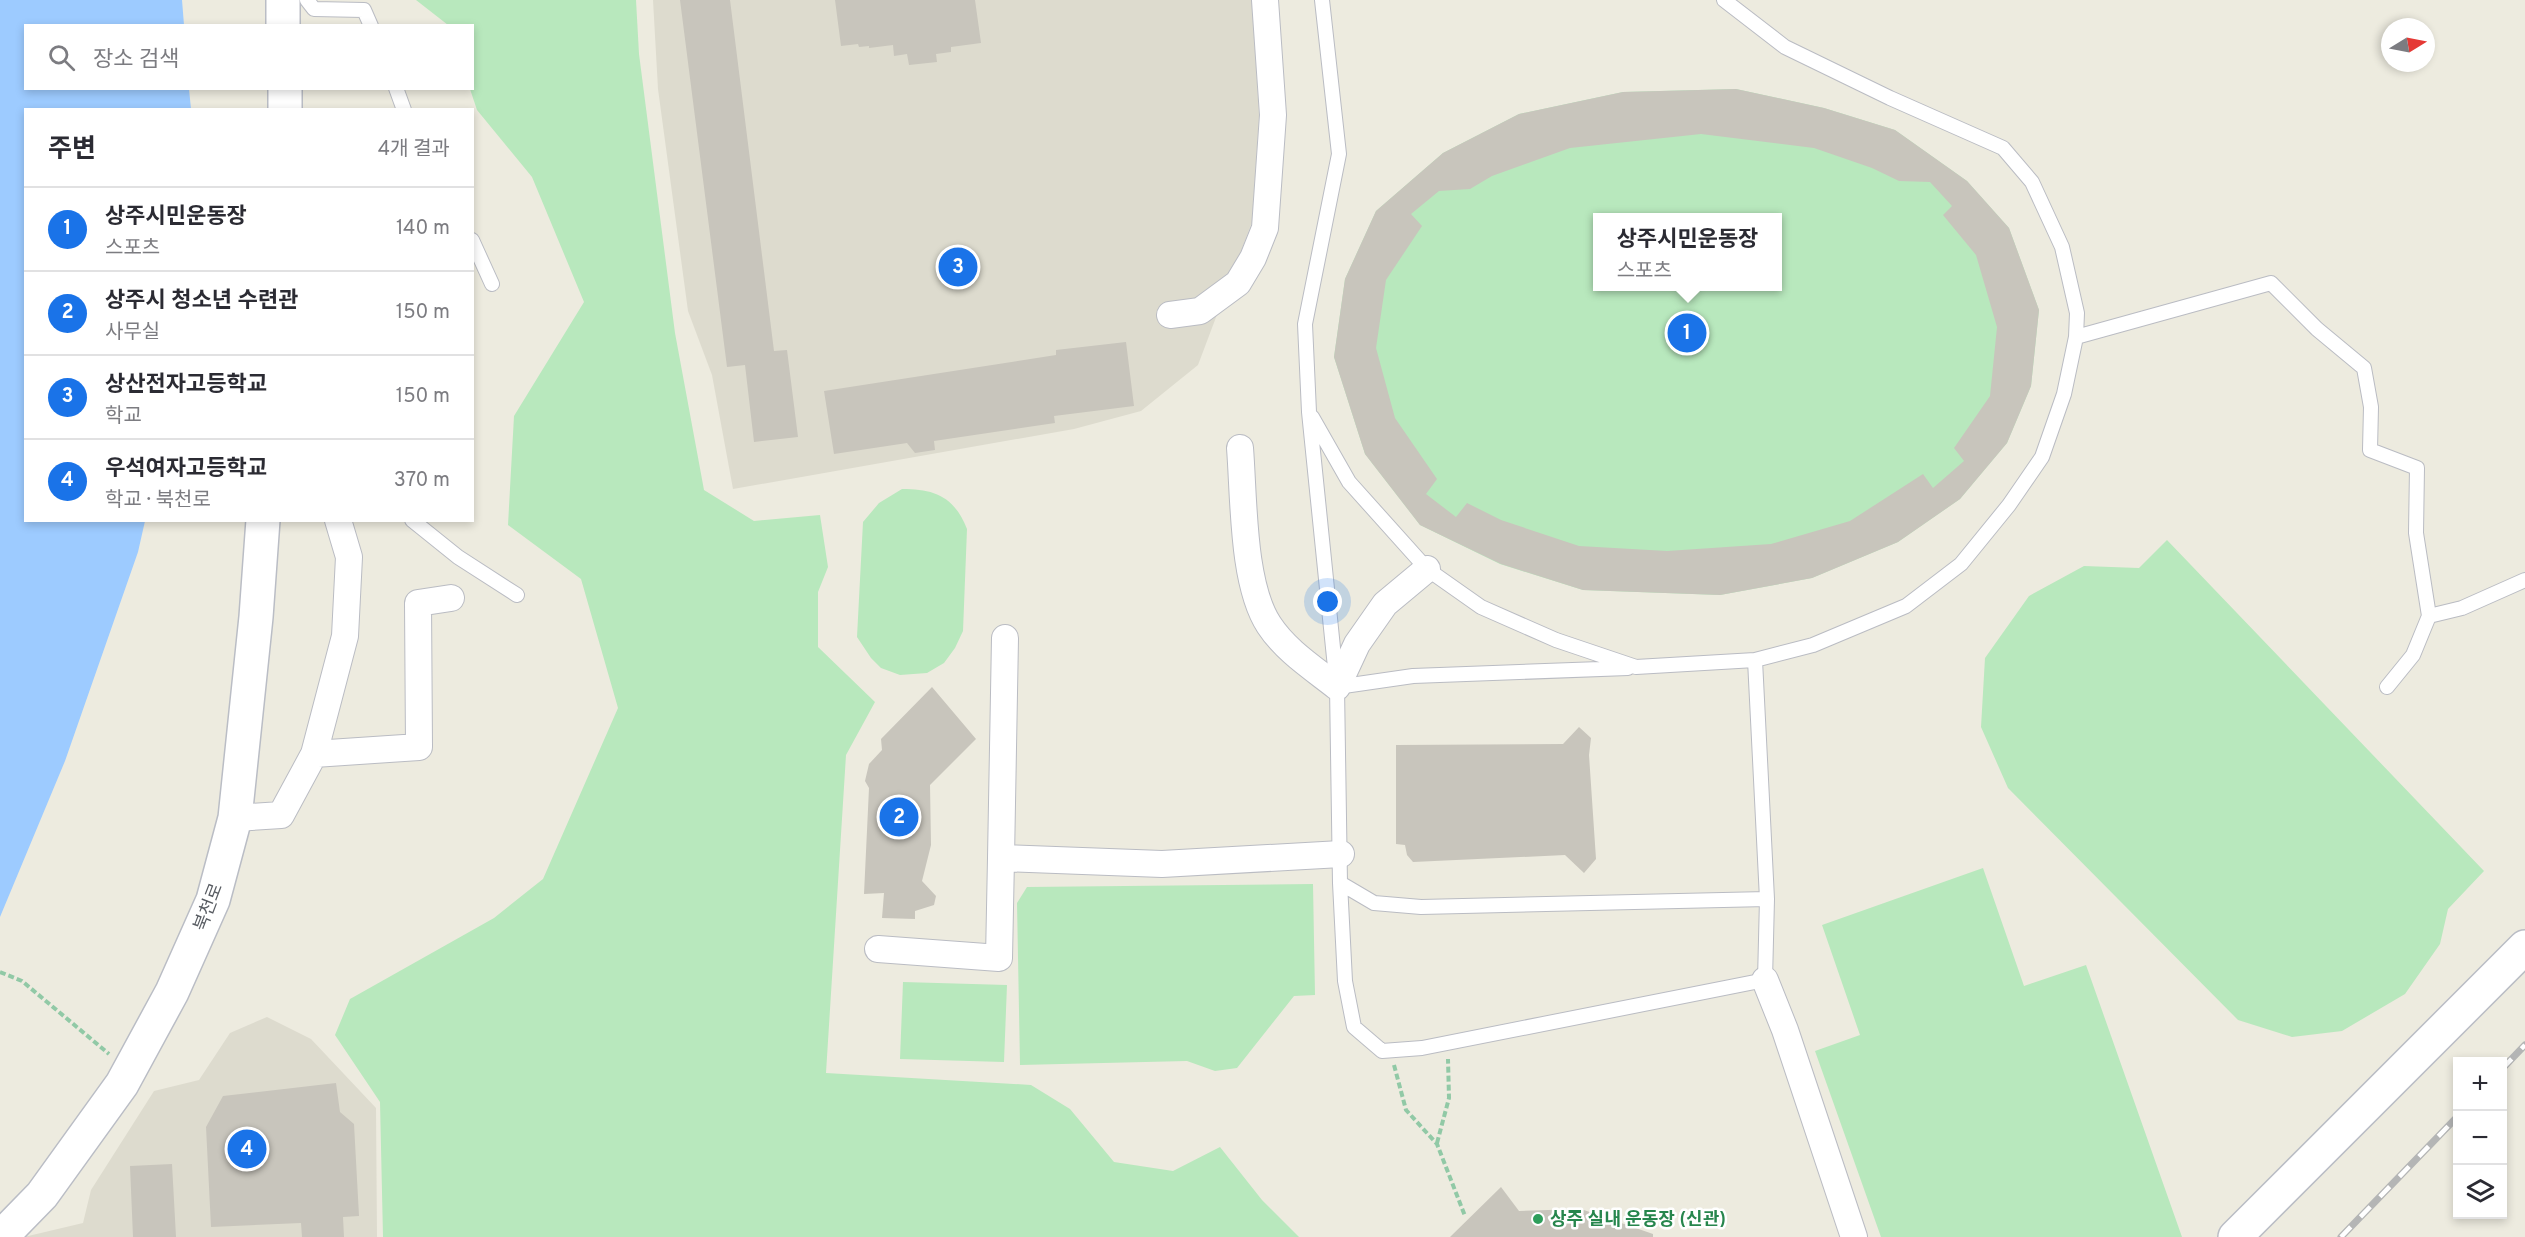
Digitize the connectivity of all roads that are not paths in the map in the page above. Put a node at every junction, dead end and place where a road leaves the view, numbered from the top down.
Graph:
1 (283, 0) edge
2 (307, 0) edge
3 (1265, 0) edge
4 (1322, 0) edge
5 (1724, 0) edge
6 (283, 24) edge
7 (370, 24) edge
8 (285, 90) edge
9 (397, 90) edge
10 (285, 108) edge
11 (403, 108) edge
12 (474, 244) edge
13 (492, 284) dead end
14 (1170, 315) dead end
15 (2076, 337) junction
16 (1309, 412) junction
17 (1240, 448) dead end
18 (263, 522) edge
19 (340, 522) edge
20 (413, 522) edge
21 (1427, 568) junction
22 (2525, 580) edge
23 (518, 595) dead end
24 (451, 598) dead end
25 (2429, 616) junction
26 (1005, 638) dead end
27 (1755, 660) junction
28 (1636, 667) junction
29 (1337, 687) junction
30 (2386, 687) dead end
31 (314, 754) junction
32 (235, 818) junction
33 (1341, 854) junction
34 (1001, 858) junction
35 (1340, 883) junction
36 (1767, 899) junction
37 (2525, 947) edge
38 (878, 949) dead end
39 (1765, 980) junction
40 (1, 1237) edge
41 (1854, 1237) edge
42 (2235, 1237) edge

1 - 6 street
2 - 7 lane
3 - 14 street
4 - 16 lane
5 - 15 lane
8 - 10 street
9 - 11 lane
12 - 13 lane
15 - 25 lane
15 - 27 lane
16 - 21 lane
16 - 29 lane
17 - 29 street
18 - 32 street, 북천로
19 - 31 street
20 - 23 lane
21 - 28 lane
21 - 29 street
22 - 25 lane
24 - 31 street
25 - 30 lane
26 - 34 street
27 - 28 lane
27 - 36 lane
28 - 29 lane
29 - 33 lane
31 - 32 street
32 - 40 street, 북천로
33 - 34 street
33 - 35 lane
34 - 38 street
35 - 36 lane
35 - 39 lane
36 - 39 lane
37 - 42 street
39 - 41 street

